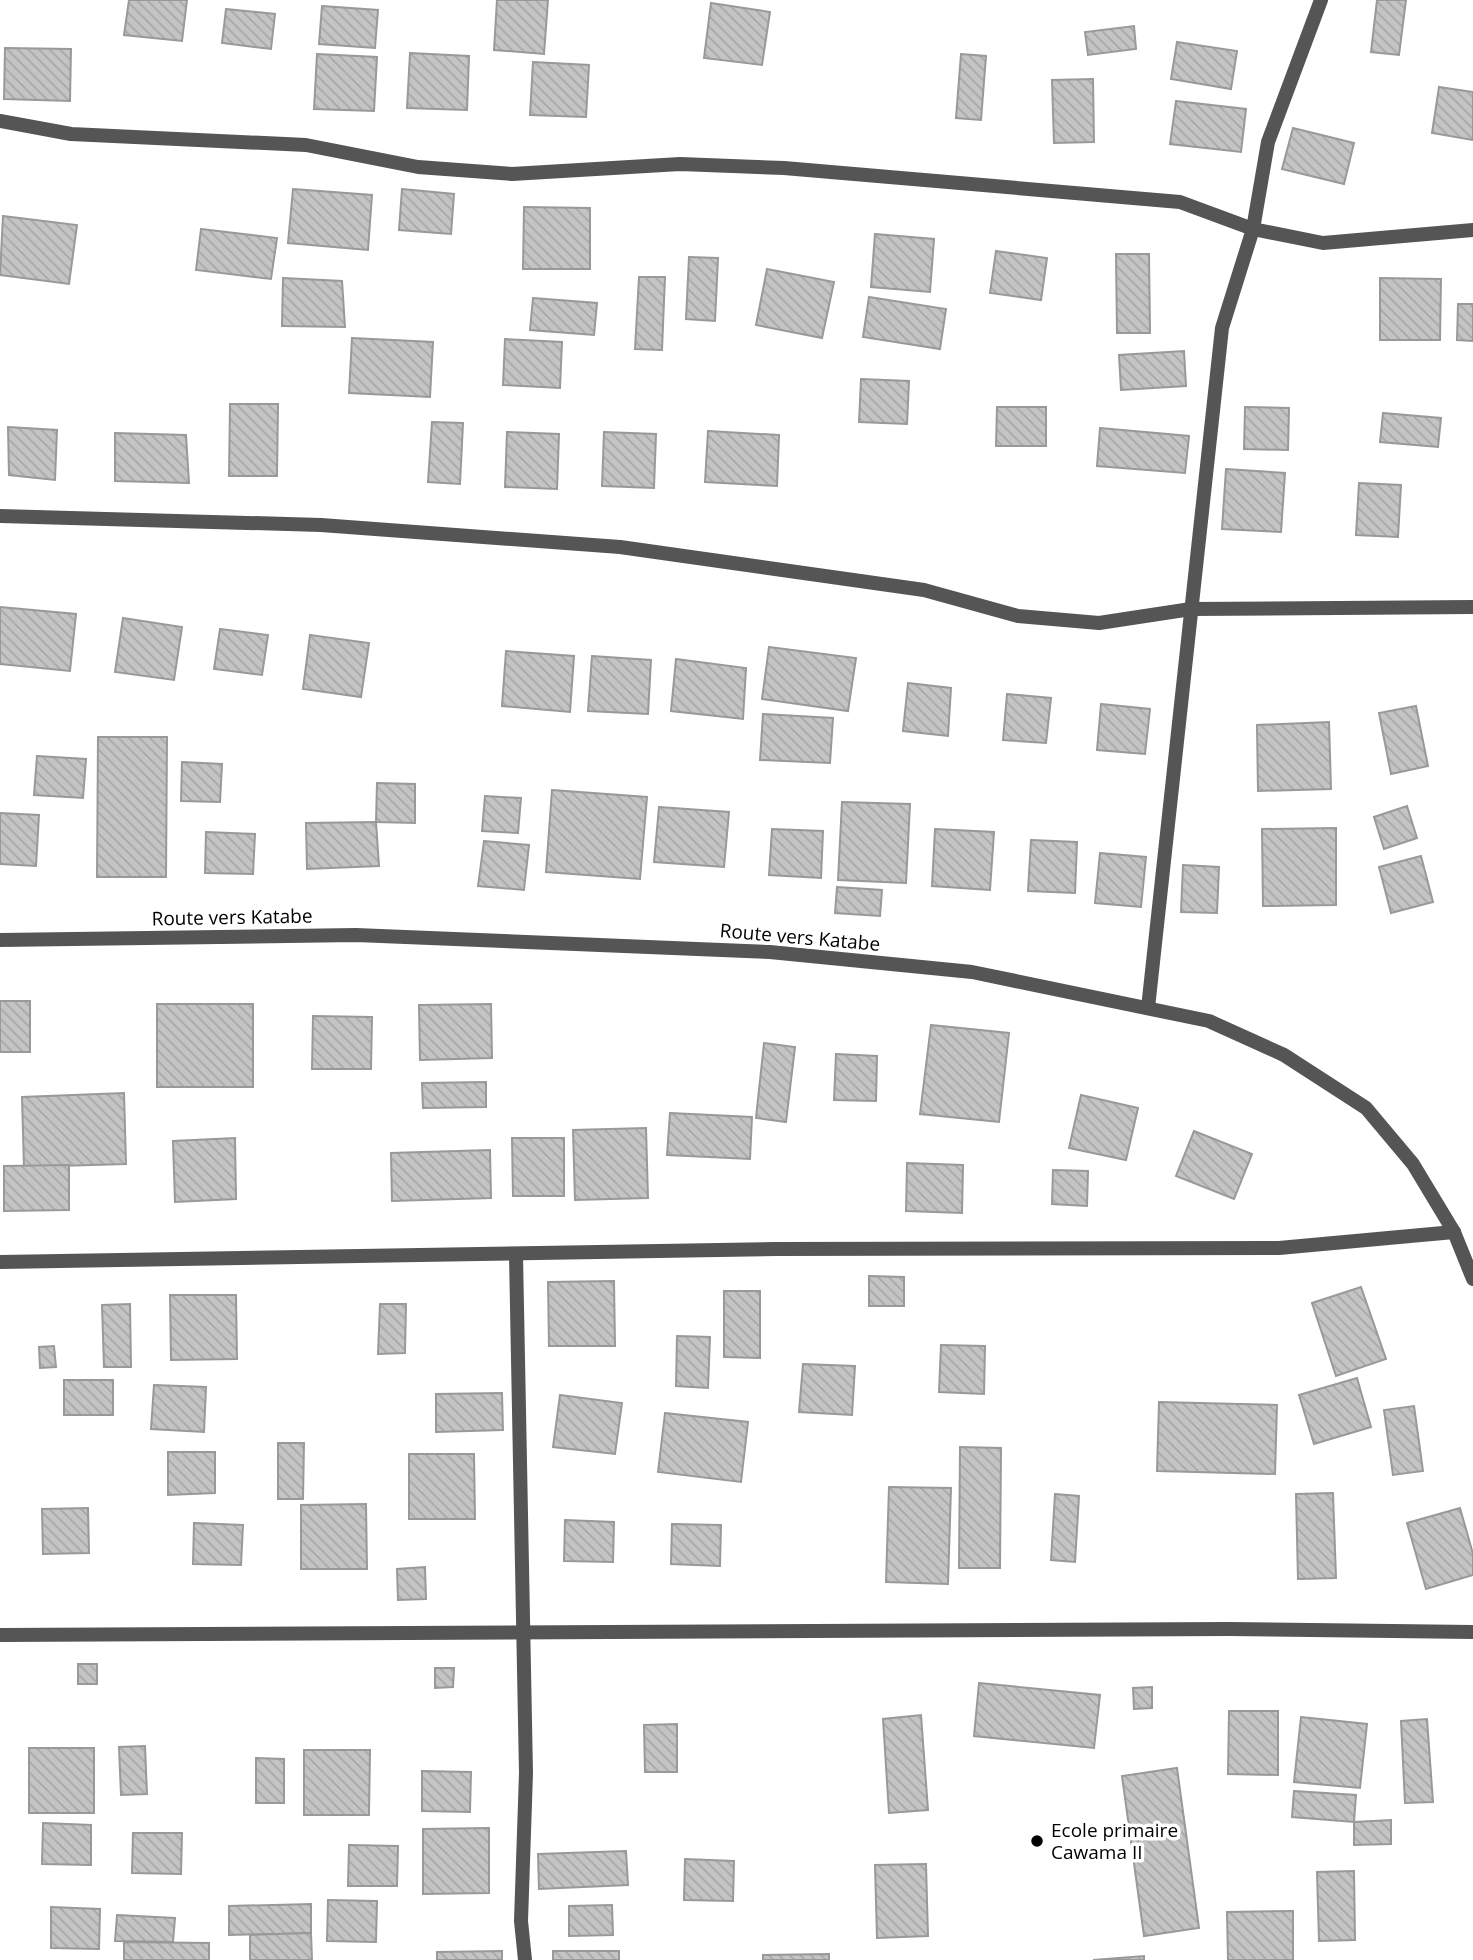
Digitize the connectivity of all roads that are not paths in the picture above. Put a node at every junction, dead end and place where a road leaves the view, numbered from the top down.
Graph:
1 (1321, 0) edge
2 (0, 121) edge
3 (1253, 229) junction
4 (1473, 230) edge
5 (0, 516) edge
6 (1473, 607) edge
7 (1191, 610) junction
8 (0, 940) edge
9 (1148, 1008) junction
10 (1454, 1232) junction
11 (516, 1255) junction
12 (0, 1262) edge
13 (1473, 1279) edge
14 (1473, 1632) edge
15 (522, 1633) junction
16 (0, 1635) edge
17 (525, 1960) edge

1 - 3 street
2 - 3 street
3 - 4 street
3 - 7 street
5 - 7 street
6 - 7 street
7 - 9 street
8 - 9 street, Route vers Katabe
9 - 10 street, Route vers Katabe
10 - 11 street
10 - 13 street, Route vers Katabe
11 - 12 street
11 - 15 street
14 - 15 street
15 - 16 street
15 - 17 street

